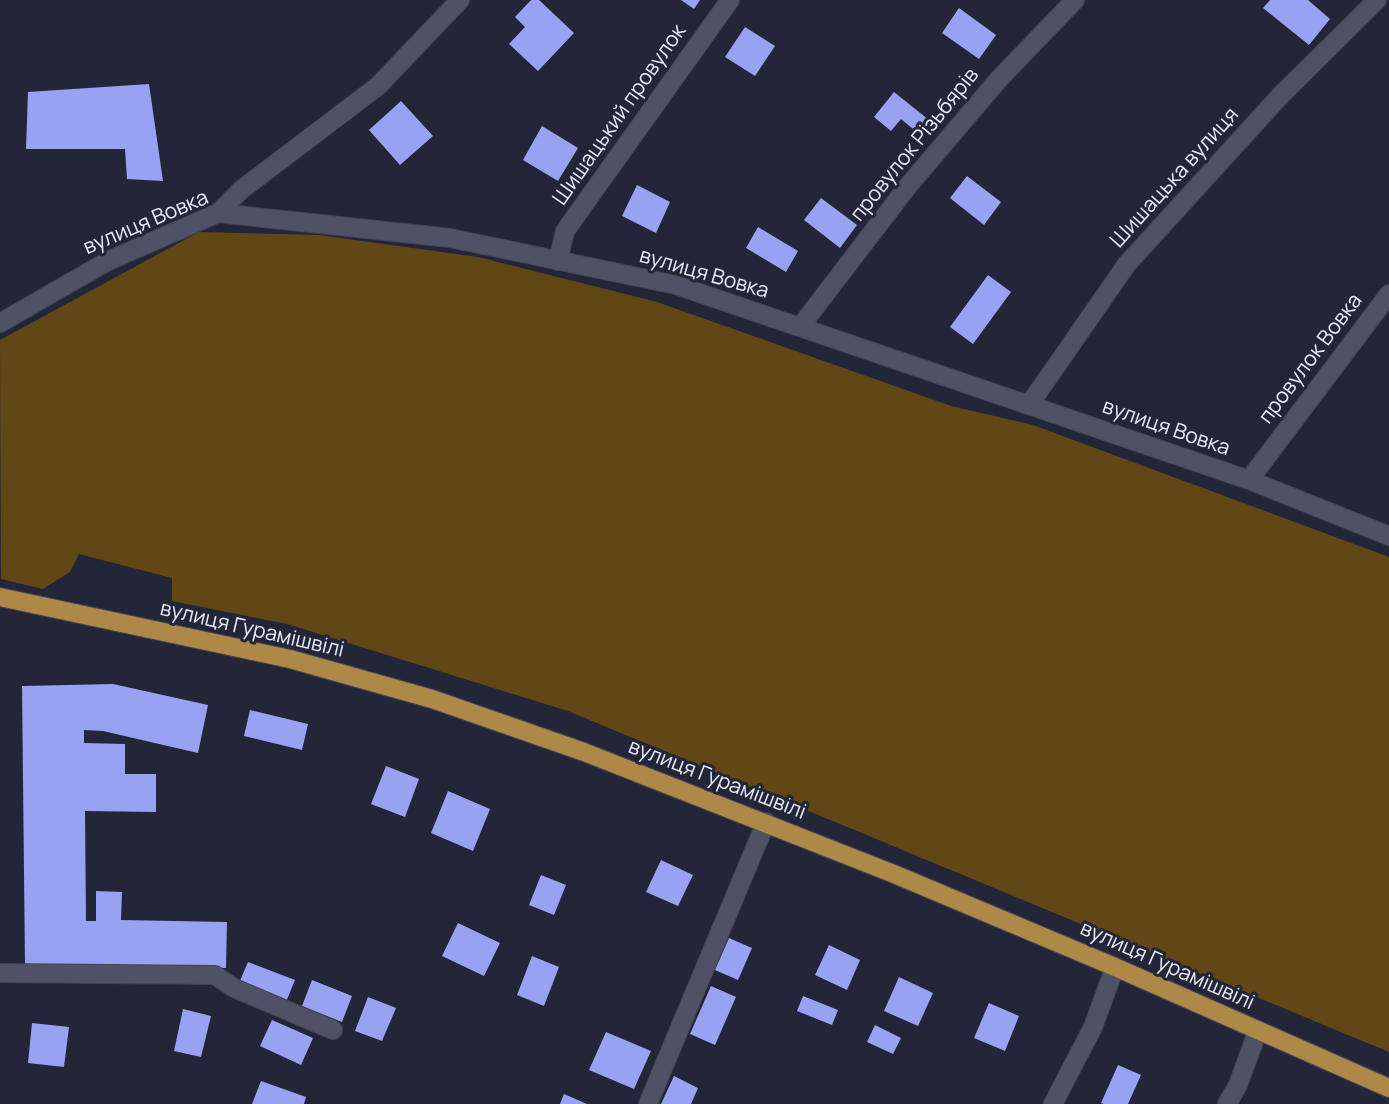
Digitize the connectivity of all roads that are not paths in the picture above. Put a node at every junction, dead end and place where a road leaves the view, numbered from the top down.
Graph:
1 (460, 0) edge
2 (730, 0) edge
3 (1075, 0) edge
4 (1377, 0) edge
5 (218, 213) junction
6 (558, 261) junction
7 (1389, 294) edge
8 (0, 323) edge
9 (800, 327) junction
10 (1029, 405) junction
11 (1249, 480) junction
12 (1389, 536) edge
13 (0, 597) edge
14 (766, 822) junction
15 (1115, 967) junction
16 (0, 973) edge
17 (333, 1030) dead end
18 (1258, 1030) junction
19 (1389, 1088) edge
20 (648, 1104) edge
21 (1053, 1104) edge
22 (1227, 1104) edge

1 - 5 street
2 - 6 street, Шишацький провулок
3 - 9 street, провулок Різьбярів
4 - 10 street, Шишацька вулиця
5 - 6 street, вулиця Вовка
5 - 8 street, вулиця Вовка
6 - 9 street, вулиця Вовка
7 - 11 street, провулок Вовка
9 - 10 street, вулиця Вовка
10 - 11 street, вулиця Вовка
11 - 12 street, вулиця Вовка
13 - 14 main road, вулиця Гурамішвілі
14 - 15 main road, вулиця Гурамішвілі
14 - 20 street
15 - 18 main road, вулиця Гурамішвілі
15 - 21 street
16 - 17 street
18 - 19 main road, вулиця Гурамішвілі
18 - 22 street

